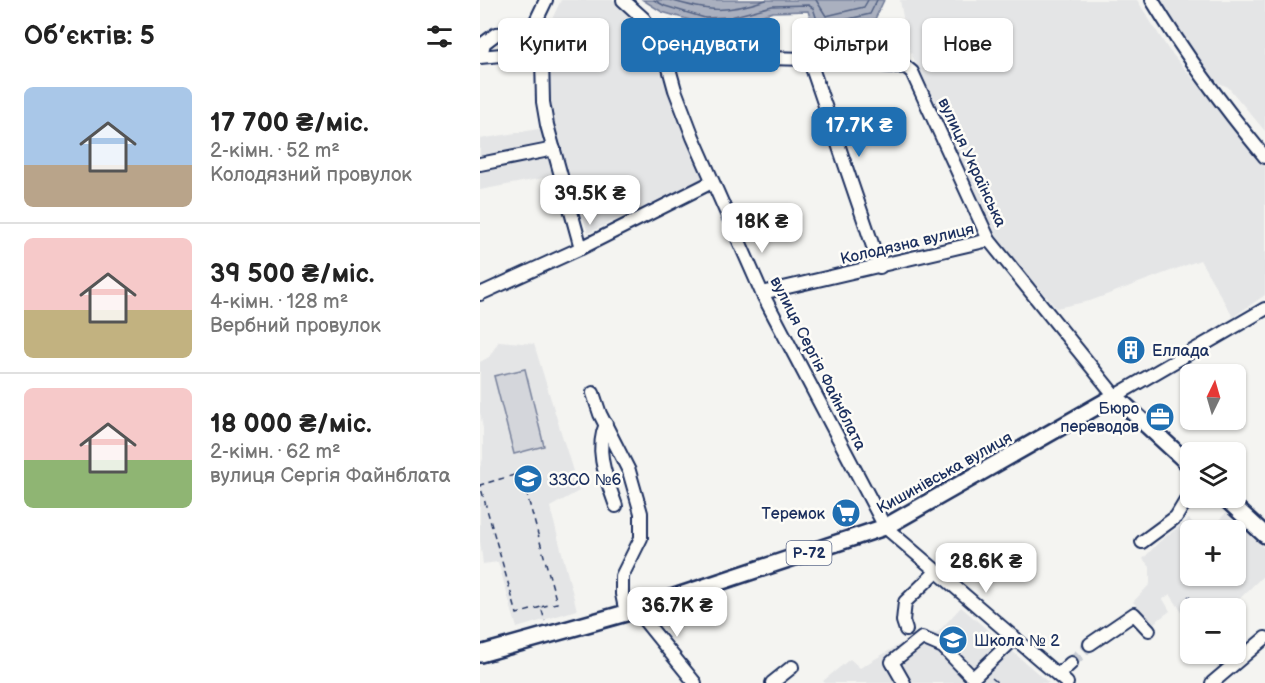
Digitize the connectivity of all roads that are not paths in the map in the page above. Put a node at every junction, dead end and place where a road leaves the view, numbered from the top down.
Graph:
1 (546, 0) edge
2 (623, 0) edge
3 (1152, 0) edge
4 (537, 18) edge
5 (498, 34) edge
6 (498, 55) edge
7 (481, 56) edge
8 (910, 70) edge
9 (542, 72) edge
10 (813, 72) edge
11 (554, 149) junction
12 (1265, 157) edge
13 (480, 164) edge
14 (712, 182) junction
15 (989, 240) junction
16 (581, 248) junction
17 (880, 267) junction
18 (762, 293) junction
19 (480, 294) edge
20 (1265, 309) edge
21 (593, 393) dead end
22 (1115, 396) junction
23 (606, 424) junction
24 (1180, 456) edge
25 (616, 506) dead end
26 (1181, 508) edge
27 (1236, 508) edge
28 (885, 527) junction
29 (1265, 534) edge
30 (1142, 542) dead end
31 (937, 571) junction
32 (631, 611) junction
33 (906, 630) dead end
34 (1149, 630) dead end
35 (1015, 638) junction
36 (1265, 638) edge
37 (1090, 644) tunnel mouth
38 (480, 654) edge
39 (1071, 663) tunnel mouth
40 (792, 667) dead end
41 (1062, 679) edge
42 (695, 683) edge
43 (772, 683) edge
44 (904, 683) edge
45 (1212, 683) edge

1 - 4 street
2 - 14 street, вулиця Сергія Файнблата
3 - 12 street
5 - 7 street
6 - 7 street
8 - 15 street, вулиця Українська
9 - 11 street
10 - 17 street
11 - 13 street
11 - 16 street
14 - 16 street
14 - 18 street, вулиця Сергія Файнблата
15 - 17 street, Колодязна вулиця
15 - 22 street, вулиця Українська
16 - 19 street
17 - 18 street, Колодязна вулиця
18 - 28 street, вулиця Сергія Файнблата
20 - 22 street, Кишинівська вулиця
21 - 23 street
22 - 24 main road, вулиця Українська
22 - 28 main road, Кишинівська вулиця / Р-72
23 - 25 street
23 - 32 street
26 - 30 street
27 - 29 main road
28 - 31 street, вулиця Сергія Файнблата
28 - 32 main road, Кишинівська вулиця / Р-72
31 - 33 street
31 - 35 street, вулиця Сергія Файнблата
32 - 38 main road, Кишинівська вулиця / Р-72
32 - 42 street
34 - 37 street
35 - 41 street, вулиця Сергія Файнблата
35 - 44 street
36 - 45 street
39 - 41 street
40 - 43 street

